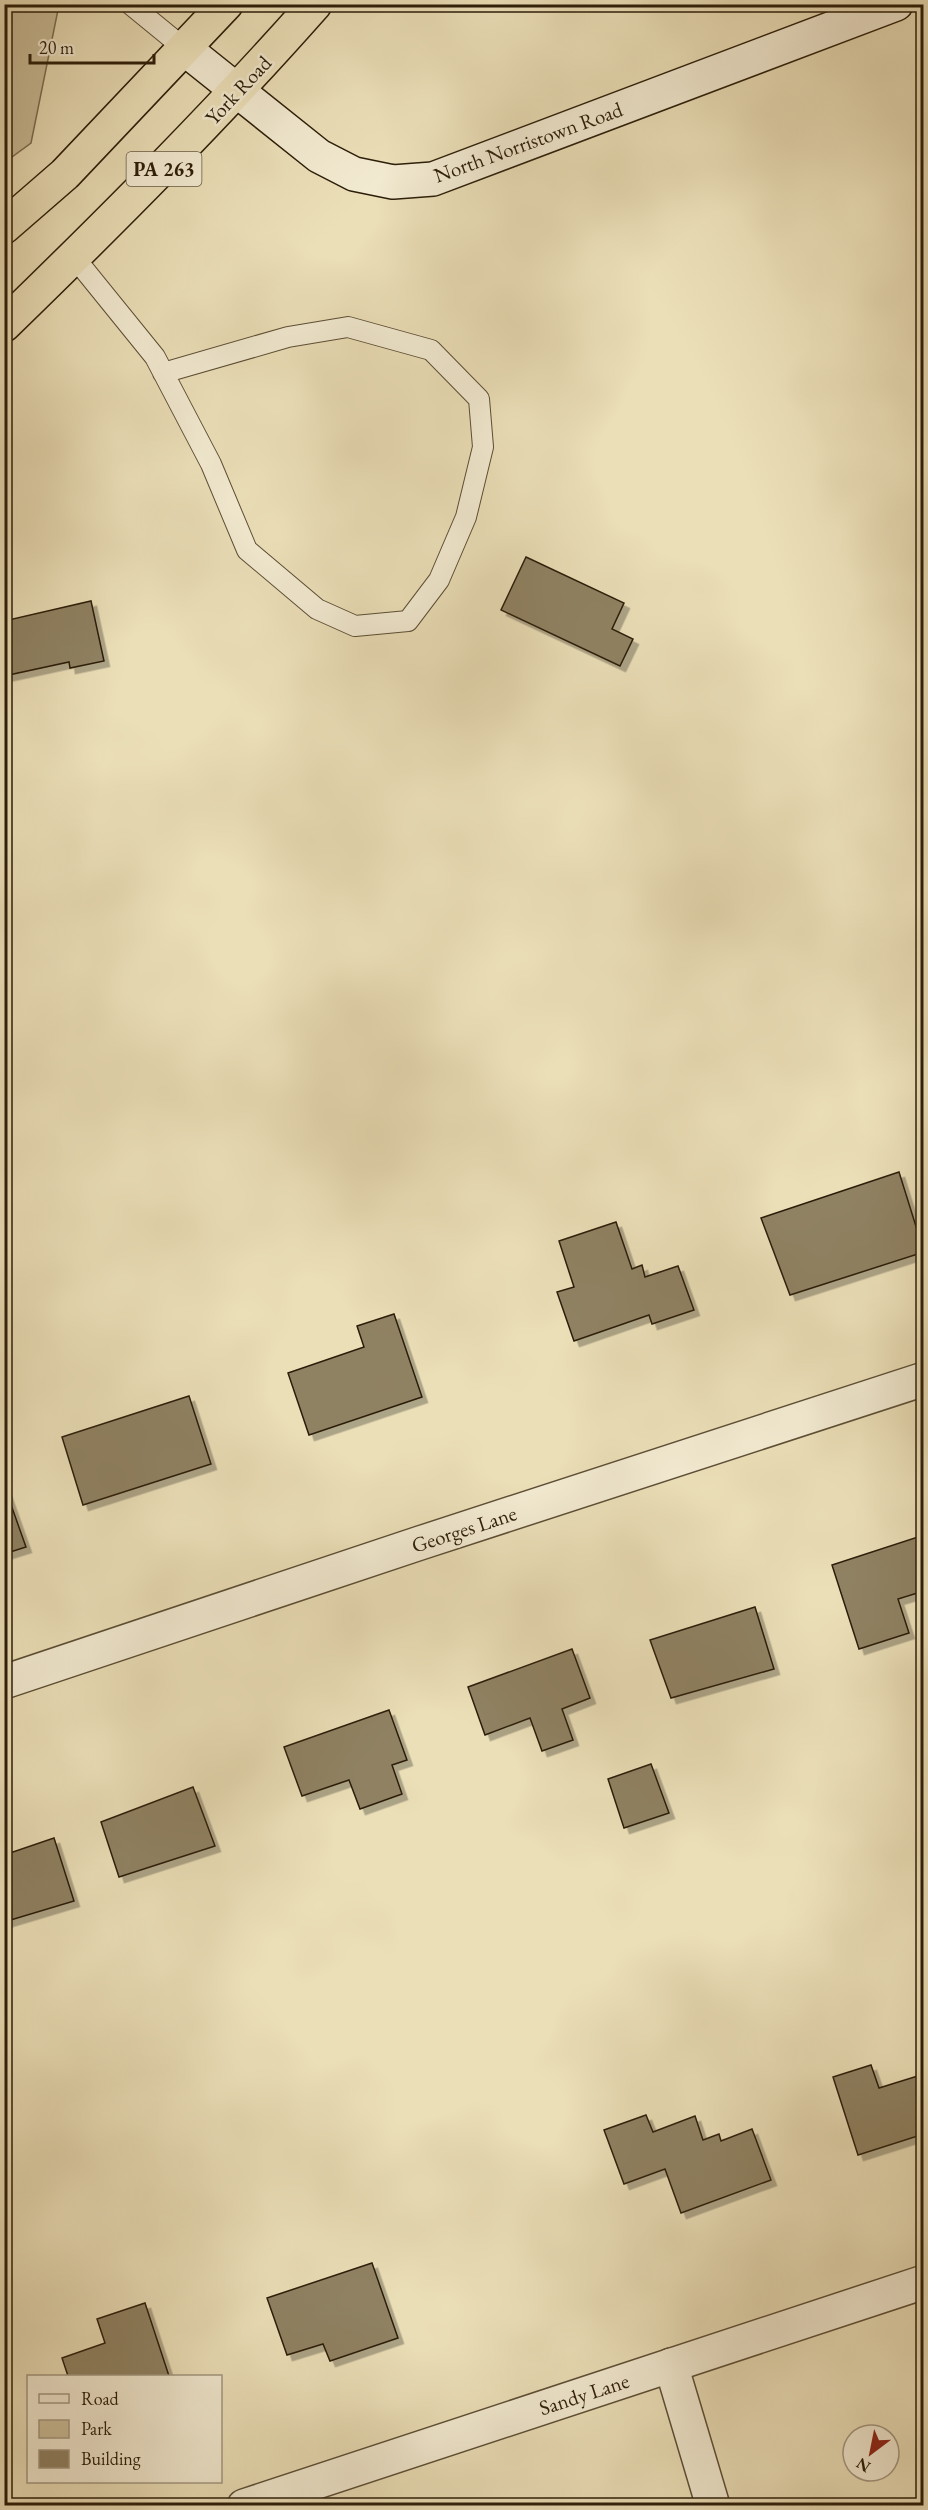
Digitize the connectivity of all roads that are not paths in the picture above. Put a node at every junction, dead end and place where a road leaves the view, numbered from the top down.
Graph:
1 (130, 4) edge
2 (226, 4) edge
3 (315, 4) edge
4 (896, 4) edge
5 (185, 49) junction
6 (238, 92) junction
7 (4, 227) edge
8 (74, 257) junction
9 (4, 325) edge
10 (163, 373) junction
11 (924, 1379) edge
12 (4, 1682) edge
13 (924, 2282) edge
14 (671, 2365) junction
15 (244, 2505) edge
16 (713, 2505) edge

1 - 5 lane
2 - 5 highway, PA 263
3 - 6 highway, York Road / PA 263
4 - 6 street, North Norristown Road
5 - 6 street, North Norristown Road
5 - 7 highway, PA 263
6 - 8 highway, York Road / PA 263
8 - 9 highway, York Road / PA 263
8 - 10 lane
10 - 10 lane
11 - 12 street, Georges Lane
13 - 14 street, Sandy Lane
14 - 15 street, Sandy Lane
14 - 16 street

